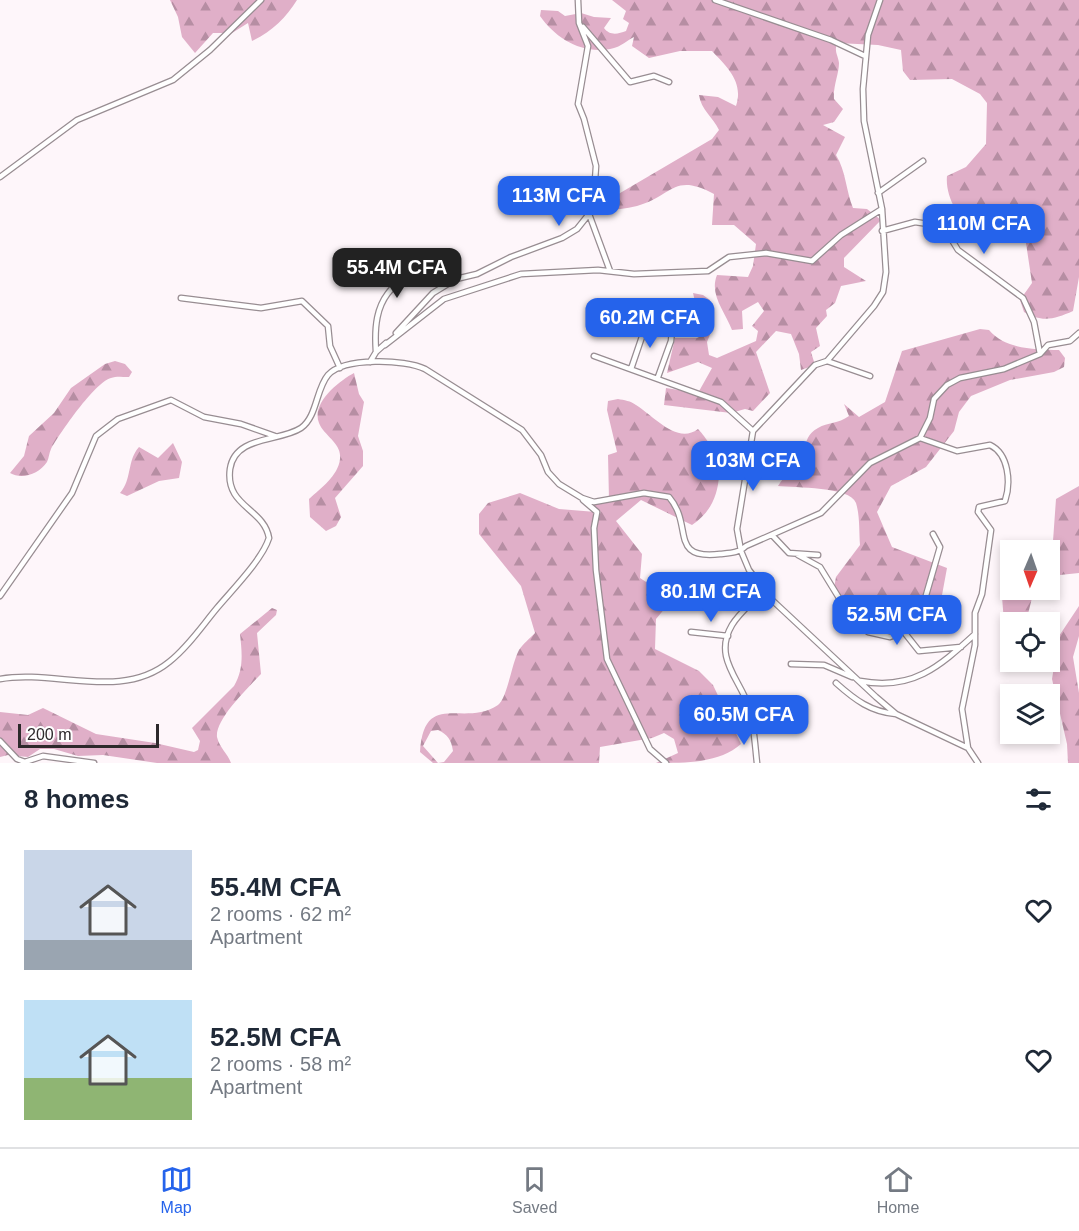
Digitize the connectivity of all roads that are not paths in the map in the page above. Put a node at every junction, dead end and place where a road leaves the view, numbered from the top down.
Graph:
1 (261, 0) edge
2 (578, 0) edge
3 (715, 0) edge
4 (880, 0) edge
5 (579, 23) junction
6 (865, 56) junction
7 (669, 82) dead end
8 (923, 161) dead end
9 (0, 177) edge
10 (878, 194) junction
11 (882, 209) junction
12 (589, 214) junction
13 (882, 231) junction
14 (437, 259) dead end
15 (610, 271) junction
16 (181, 298) dead end
17 (673, 321) dead end
18 (647, 322) dead end
19 (1079, 333) edge
20 (385, 345) junction
21 (376, 352) junction
22 (1040, 354) junction
23 (594, 356) dead end
24 (827, 361) junction
25 (370, 362) junction
26 (340, 368) junction
27 (631, 369) junction
28 (870, 376) dead end
29 (658, 377) junction
30 (753, 431) junction
31 (275, 436) junction
32 (920, 438) junction
33 (582, 498) junction
34 (933, 534) dead end
35 (772, 535) junction
36 (741, 551) junction
37 (798, 555) junction
38 (818, 555) dead end
39 (764, 590) junction
40 (0, 596) edge
41 (691, 632) dead end
42 (904, 632) junction
43 (975, 634) junction
44 (728, 636) junction
45 (963, 646) junction
46 (791, 663) dead end
47 (0, 679) edge
48 (860, 681) junction
49 (836, 683) dead end
50 (896, 714) junction
51 (0, 741) edge
52 (968, 748) junction
53 (94, 763) edge
54 (666, 763) edge
55 (758, 763) edge
56 (978, 763) edge

1 - 9 street
2 - 5 street
3 - 6 street
4 - 6 street
5 - 7 street
5 - 12 street
6 - 10 street
8 - 10 street
10 - 11 street
11 - 13 street
11 - 15 street
12 - 15 street
12 - 20 street
13 - 22 street
13 - 24 street
14 - 21 street
15 - 20 street
16 - 26 street
17 - 29 street
18 - 27 street
19 - 22 street
20 - 21 street
21 - 25 street
22 - 32 street
23 - 27 street
24 - 28 street
24 - 30 street
25 - 26 street
25 - 33 street
26 - 31 street
27 - 29 street
29 - 30 street
30 - 36 street
31 - 40 street
31 - 47 street
32 - 35 street
32 - 43 street
33 - 36 street
33 - 54 street
34 - 42 street
35 - 36 street
35 - 37 street
36 - 39 street
37 - 38 street
37 - 42 street
39 - 44 street
39 - 48 street
41 - 44 street
42 - 45 street
43 - 45 street
43 - 52 street
44 - 55 street
45 - 48 street
46 - 48 street
48 - 50 street
49 - 50 street
50 - 52 street
51 - 53 street
52 - 56 street

